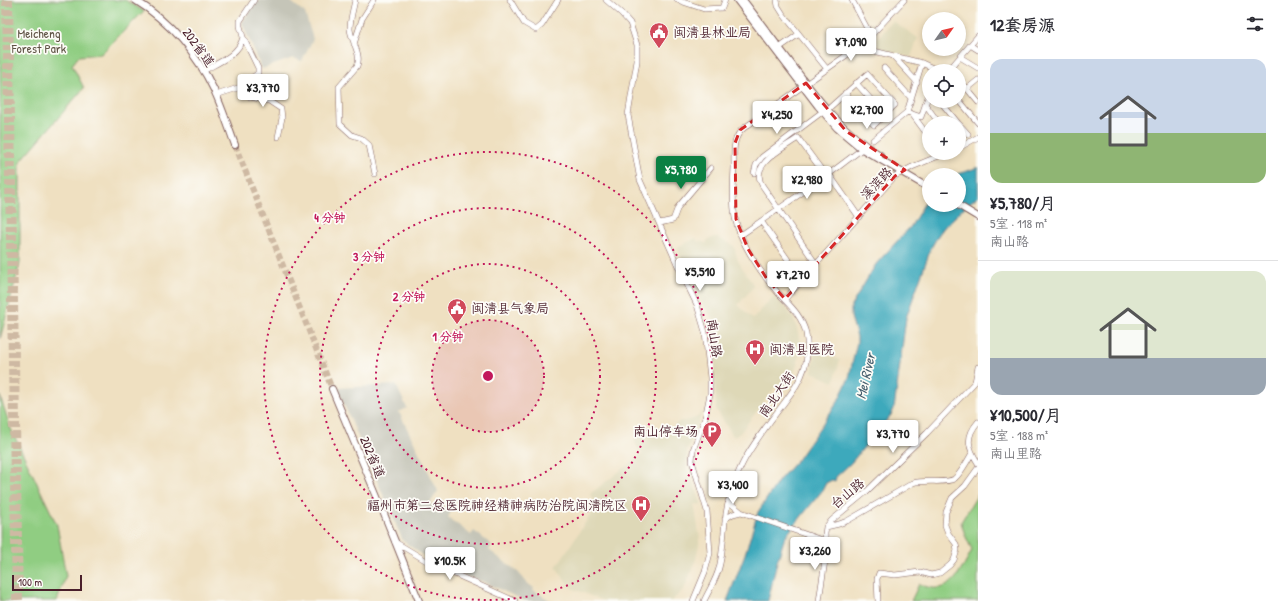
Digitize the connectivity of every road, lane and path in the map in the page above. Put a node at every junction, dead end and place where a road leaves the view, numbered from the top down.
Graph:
1 (135, 0) edge
2 (254, 0) edge
3 (355, 0) edge
4 (374, 0) edge
5 (510, 0) edge
6 (558, 0) edge
7 (606, 0) edge
8 (677, 0) edge
9 (725, 0) edge
10 (737, 0) edge
11 (743, 0) edge
12 (777, 0) edge
13 (852, 0) edge
14 (904, 0) edge
15 (799, 34) junction
16 (871, 36) junction
17 (978, 36) edge
18 (243, 37) junction
19 (354, 44) junction
20 (970, 45) junction
21 (858, 47) junction
22 (779, 48) junction
23 (978, 50) edge
24 (892, 55) junction
25 (960, 57) junction
26 (922, 63) joint
27 (955, 64) edge
28 (884, 68) dead end
29 (978, 68) edge
30 (827, 69) junction
31 (203, 70) junction
32 (978, 80) edge
33 (916, 82) junction
34 (856, 83) junction
35 (804, 85) junction
36 (242, 86) junction
37 (967, 89) joint
38 (845, 93) junction
39 (216, 95) junction
40 (912, 98) junction
41 (977, 100) edge
42 (924, 108) edge
43 (946, 108) edge
44 (966, 108) edge
45 (825, 111) junction
46 (910, 113) junction
47 (884, 114) junction
48 (953, 116) edge
49 (978, 123) edge
50 (922, 128) edge
51 (966, 132) edge
52 (968, 134) dead end
53 (278, 137) dead end
54 (978, 137) edge
55 (873, 140) dead end
56 (966, 144) edge
57 (235, 145) tunnel mouth
58 (862, 149) junction
59 (929, 160) edge
60 (711, 168) dead end
61 (903, 171) junction
62 (754, 173) dead end
63 (375, 174) dead end
64 (827, 175) junction
65 (922, 182) edge
66 (966, 207) edge
67 (966, 209) edge
68 (778, 210) junction
69 (978, 215) edge
70 (859, 216) junction
71 (761, 221) junction
72 (660, 223) junction
73 (741, 235) junction
74 (816, 264) junction
75 (802, 280) junction
76 (785, 299) junction
77 (978, 367) edge
78 (976, 381) edge
79 (332, 389) tunnel mouth
80 (978, 422) edge
81 (972, 453) junction
82 (978, 463) edge
83 (978, 468) edge
84 (728, 501) junction
85 (743, 512) junction
86 (725, 519) junction
87 (826, 527) junction
88 (825, 541) junction
89 (395, 542) junction
90 (419, 601) edge
91 (516, 601) edge
92 (693, 601) edge
93 (704, 601) edge
94 (819, 601) edge
95 (878, 601) edge

1 - 31 main road, 202省道
2 - 18 street
3 - 19 street
4 - 19 street
5 - 6 street
7 - 72 street, 南山路
8 - 9 street
10 - 35 main road
11 - 22 main road
12 - 15 street
13 - 16 street
14 - 16 street, 南北大街
15 - 22 street
15 - 30 street
16 - 21 street, 南北大街
17 - 20 street
18 - 31 street
18 - 36 street
19 - 63 street
20 - 23 street
20 - 25 street
21 - 24 street
21 - 30 street, 南北大街
22 - 35 main road
24 - 26 street
24 - 33 street
25 - 27 street
25 - 29 street
26 - 33 street
28 - 40 street
30 - 35 street, 南北大街
31 - 39 main road, 202省道
32 - 37 street
33 - 40 street
34 - 38 street
34 - 47 street
34 - 47 street
35 - 45 main road
35 - 73 street, 南北大街
36 - 39 street
36 - 53 street
37 - 41 street
38 - 45 street
38 - 47 street
39 - 57 main road, 202省道
40 - 46 street
42 - 46 street
43 - 48 street
44 - 49 street
45 - 58 main road
45 - 61 main road
45 - 62 street
46 - 50 street
46 - 55 street
51 - 52 street
54 - 56 street
58 - 61 main road
58 - 64 street
59 - 61 street, 溪滨路
60 - 72 street
61 - 65 main road
61 - 70 street, 溪滨路
64 - 68 street
64 - 68 street
64 - 70 street
66 - 69 main road
67 - 69 main road
68 - 71 street
68 - 74 street
70 - 74 street, 溪滨路
71 - 73 street
71 - 75 street
72 - 92 street, 南山路
73 - 76 street, 南北大街
74 - 75 street, 溪滨路
75 - 76 street, 溪滨路
76 - 84 street, 南北大街
77 - 78 street, 台山路
78 - 87 street, 台山路
79 - 89 main road, 202省道
80 - 81 street
81 - 82 street
81 - 87 street
83 - 95 street
84 - 85 street
84 - 86 street, 南北大街
85 - 86 street
85 - 88 street
86 - 93 street, 南北大街
87 - 88 street, 台山路
88 - 94 street, 台山路
89 - 90 main road, 202省道
89 - 91 street

